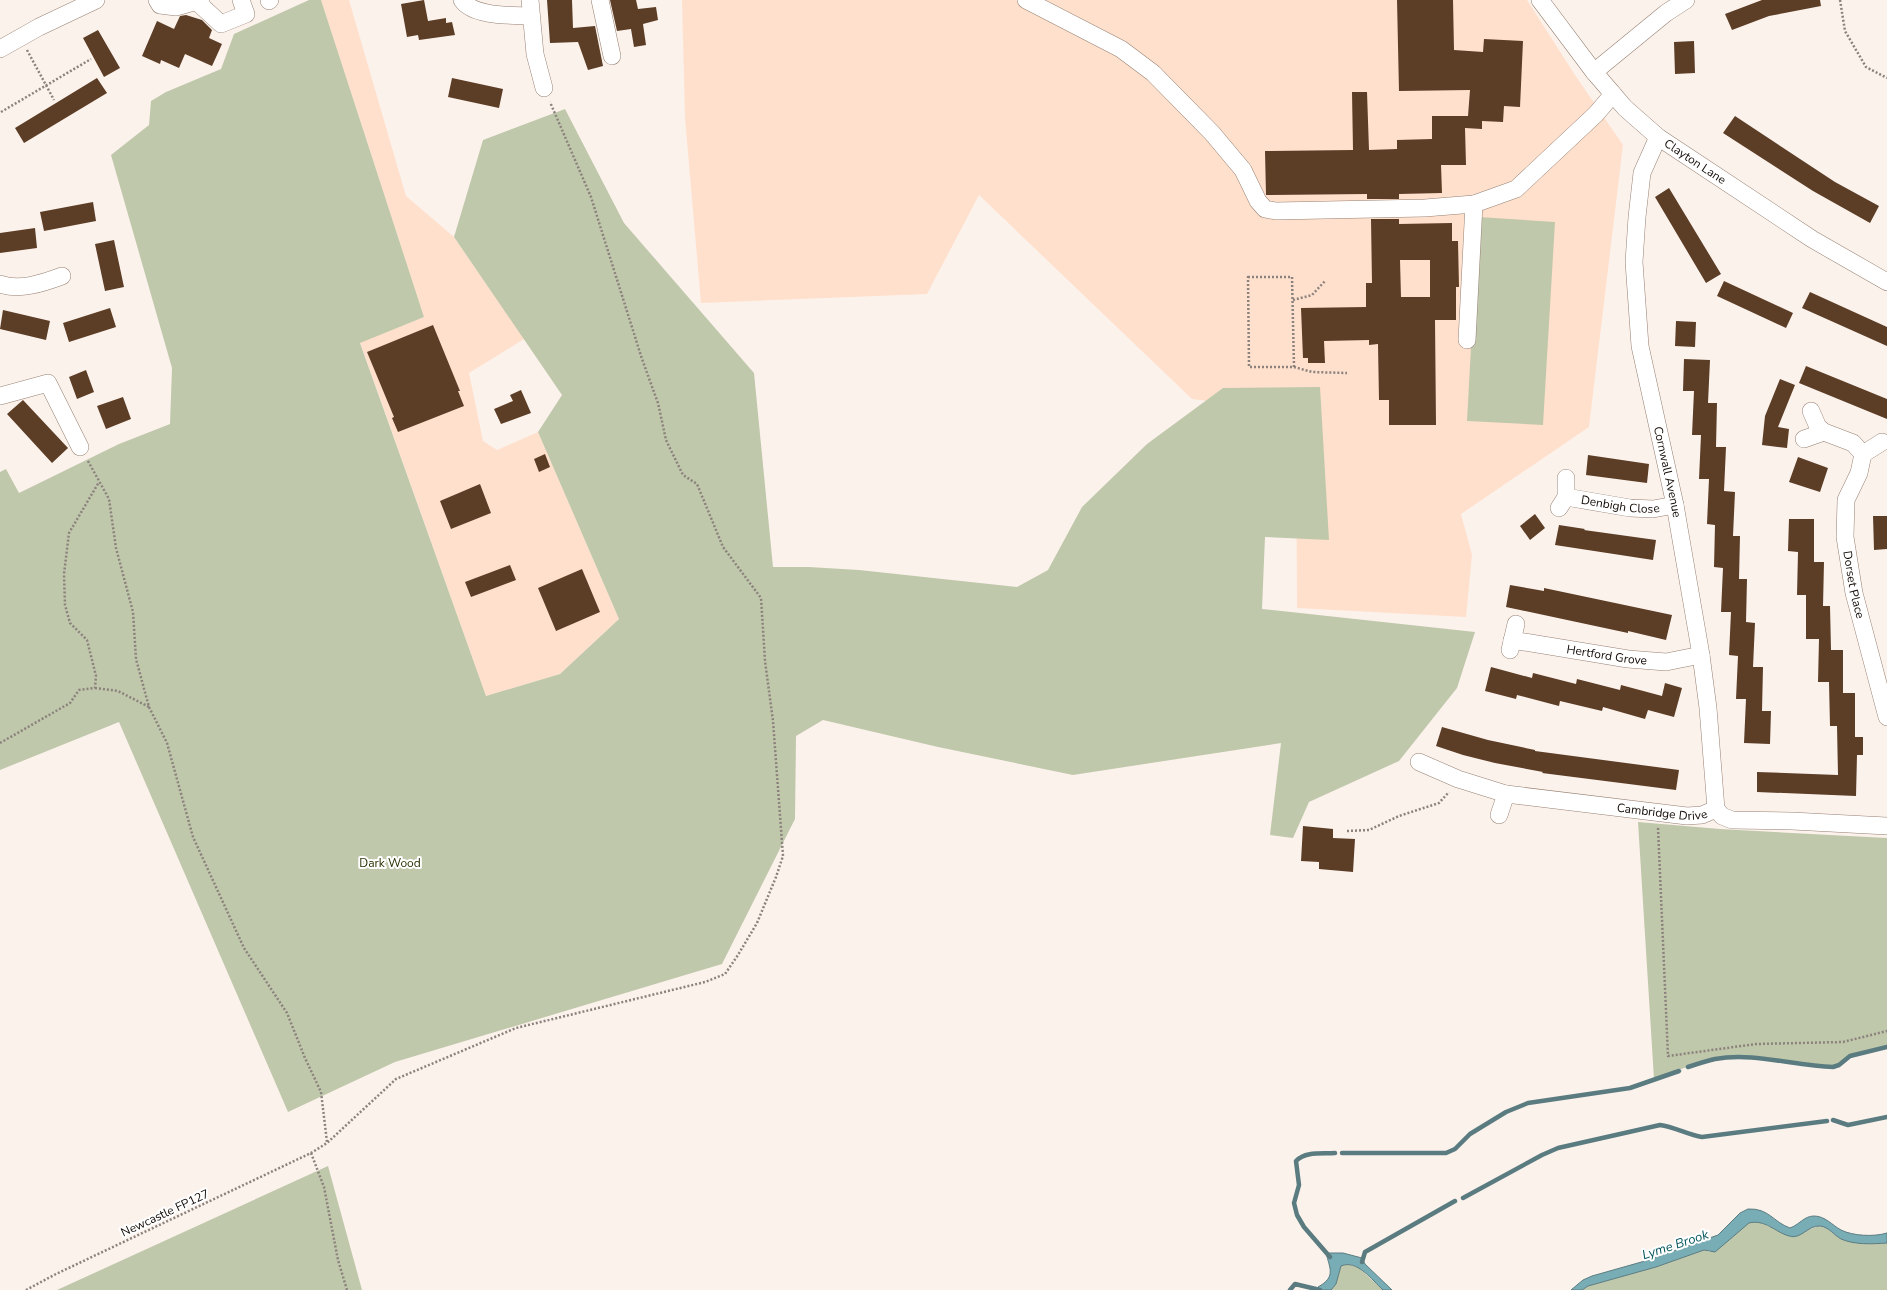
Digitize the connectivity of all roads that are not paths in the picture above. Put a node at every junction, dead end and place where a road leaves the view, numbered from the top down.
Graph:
1 (96, 0) edge
2 (157, 0) edge
3 (241, 0) edge
4 (462, 0) edge
5 (600, 0) edge
6 (1026, 0) edge
7 (1540, 0) edge
8 (1686, 0) edge
9 (199, 1) edge
10 (530, 8) edge
11 (0, 49) edge
12 (612, 56) dead end
13 (1594, 72) junction
14 (544, 88) road end
15 (1613, 94) junction
16 (1658, 137) junction
17 (1474, 204) junction
18 (62, 276) dead end
19 (1887, 282) edge
20 (0, 284) edge
21 (1467, 340) dead end
22 (0, 396) edge
23 (1810, 410) dead end
24 (1824, 432) junction
25 (1804, 439) dead end
26 (1882, 442) dead end
27 (80, 447) road end
28 (1862, 454) junction
29 (1566, 478) dead end
30 (1675, 505) junction
31 (1513, 638) dead end
32 (1701, 655) junction
33 (1887, 717) edge
34 (1419, 762) dead end
35 (1506, 794) junction
36 (1716, 809) junction
37 (1499, 815) dead end
38 (1887, 826) edge

1 - 11 street
2 - 9 street
3 - 9 street
4 - 10 street
5 - 12 street
6 - 17 street
7 - 13 street, Clayton Lane
8 - 13 street
10 - 14 street
13 - 15 street, Clayton Lane
15 - 16 street, Clayton Lane
15 - 17 street
16 - 19 street, Clayton Lane
16 - 30 street, Cornwall Avenue
17 - 21 street
18 - 20 street
22 - 27 street
23 - 24 street
24 - 25 street
24 - 28 street
26 - 28 street
28 - 33 street, Dorset Place
29 - 30 street, Denbigh Close
30 - 32 street, Cornwall Avenue
31 - 32 street, Hertford Grove
32 - 36 street, Cornwall Avenue
34 - 35 street, Cambridge Drive
35 - 36 street, Cambridge Drive
35 - 37 street
36 - 38 street, Cambridge Drive

